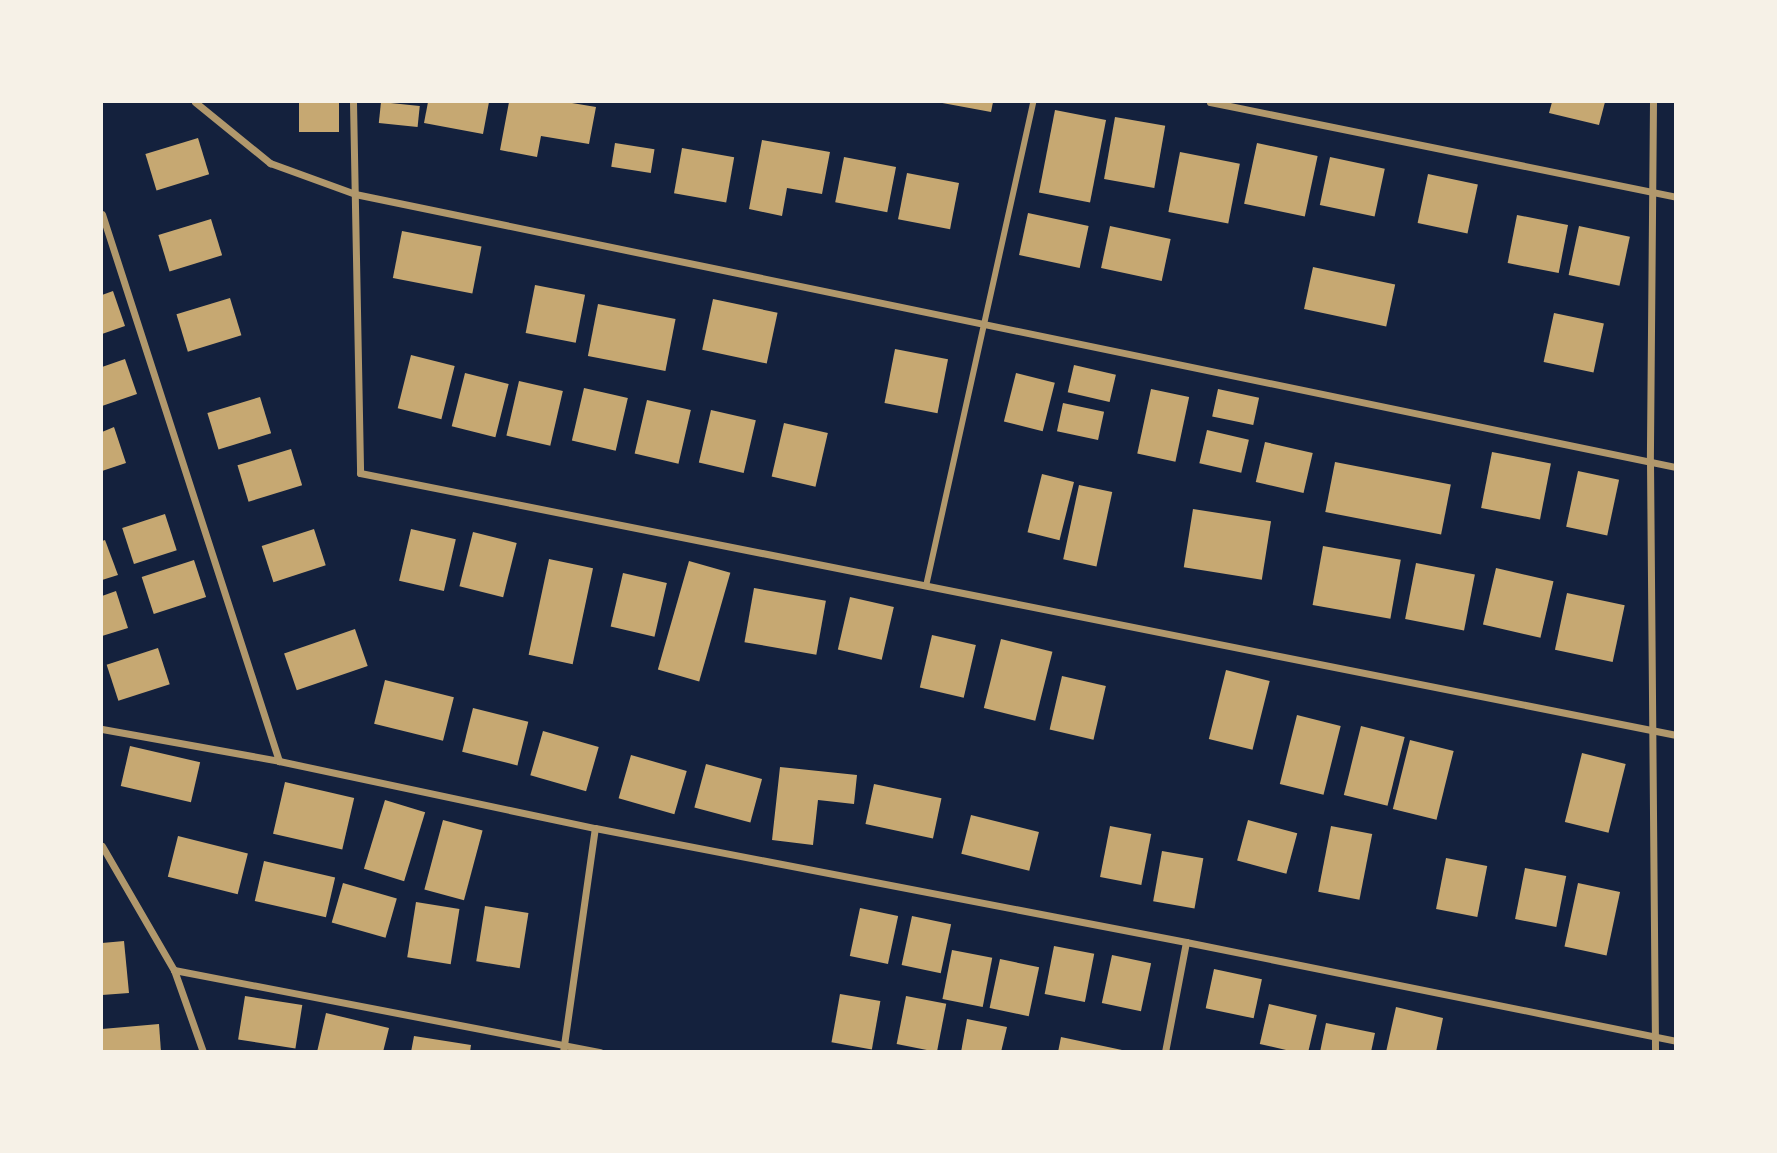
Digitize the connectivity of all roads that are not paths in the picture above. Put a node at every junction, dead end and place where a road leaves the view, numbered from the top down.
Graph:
1 (195, 102) edge
2 (353, 102) edge
3 (1033, 102) edge
4 (1210, 102) edge
5 (1653, 102) edge
6 (1652, 192) junction
7 (355, 194) junction
8 (1675, 197) edge
9 (102, 214) edge
10 (982, 324) junction
11 (1650, 461) junction
12 (1675, 467) edge
13 (926, 586) junction
14 (102, 729) edge
15 (1655, 731) junction
16 (1675, 735) edge
17 (279, 761) junction
18 (595, 828) junction
19 (102, 846) edge
20 (1186, 942) junction
21 (174, 970) junction
22 (1655, 1037) junction
23 (1675, 1041) edge
24 (564, 1048) edge
25 (203, 1052) edge
26 (600, 1052) edge
27 (1166, 1052) edge
28 (1656, 1052) edge

1 - 7 street
2 - 7 street
3 - 10 street
4 - 6 street
5 - 6 street
6 - 8 street
6 - 11 street
7 - 10 street
7 - 13 street
9 - 17 street
10 - 11 street
10 - 13 street
11 - 12 street
11 - 15 street
13 - 15 street
14 - 17 street
15 - 16 street
15 - 22 street
17 - 18 street
18 - 20 street
18 - 24 street
19 - 21 street
20 - 22 street
20 - 27 street
21 - 24 street
21 - 25 street
22 - 23 street
22 - 28 street
24 - 26 street

